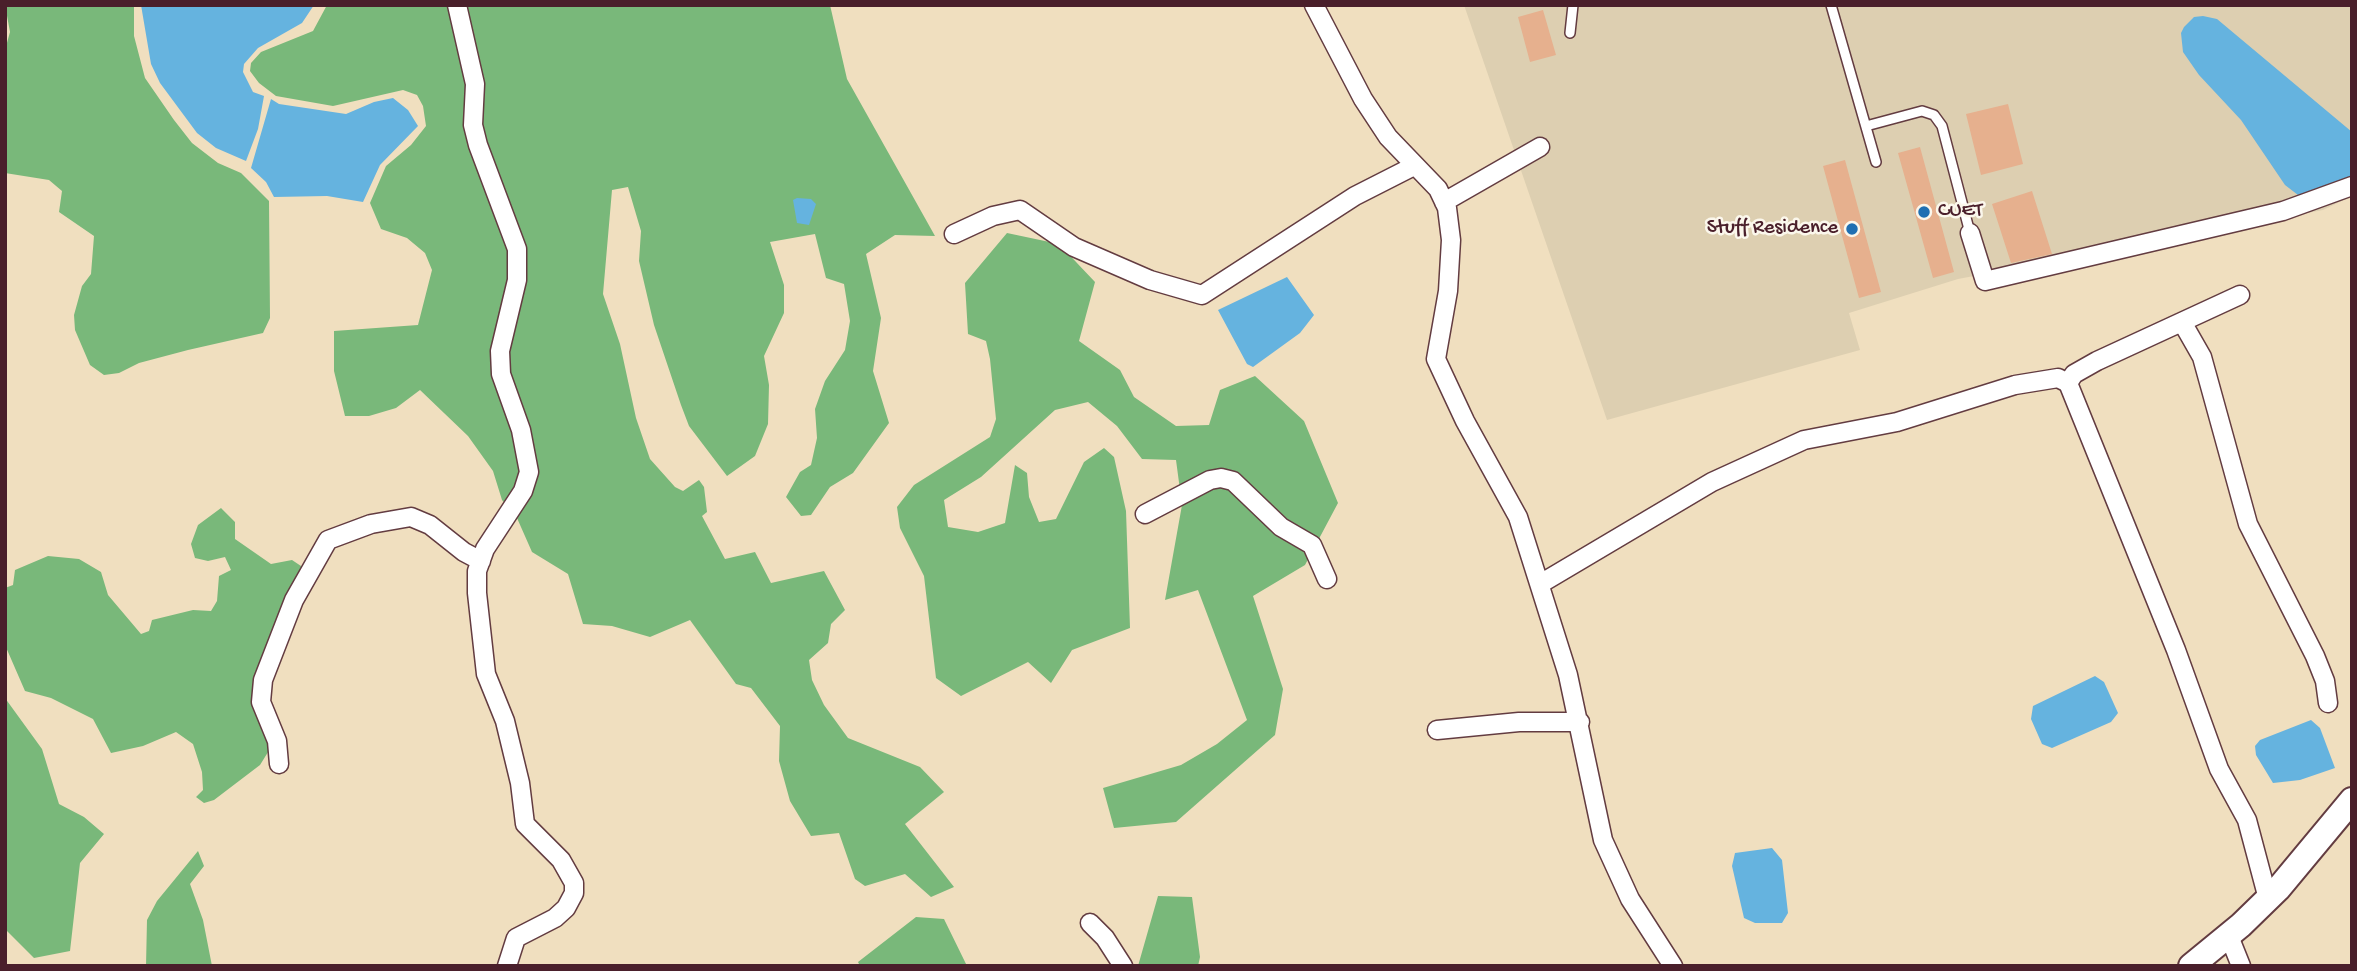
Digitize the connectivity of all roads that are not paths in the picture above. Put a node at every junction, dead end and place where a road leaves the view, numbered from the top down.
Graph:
1 (457, 5) edge
2 (1314, 5) edge
3 (1573, 5) edge
4 (1831, 5) edge
5 (1570, 33) dead end
6 (1866, 126) junction
7 (1540, 147) dead end
8 (1876, 162) dead end
9 (1414, 166) junction
10 (2352, 186) edge
11 (1444, 202) junction
12 (1970, 233) joint
13 (954, 234) dead end
14 (2240, 295) dead end
15 (2182, 322) junction
16 (2068, 383) junction
17 (1145, 514) dead end
18 (481, 561) junction
19 (1327, 579) dead end
20 (1540, 584) junction
21 (2328, 703) dead end
22 (1580, 722) junction
23 (1437, 730) dead end
24 (279, 764) dead end
25 (2352, 800) edge
26 (2268, 899) junction
27 (1090, 923) dead end
28 (2229, 936) junction
29 (1671, 963) edge
30 (507, 966) edge
31 (1123, 966) edge
32 (1652, 966) edge
33 (2191, 966) edge
34 (2241, 966) edge

1 - 18 street
2 - 9 street
3 - 5 lane
4 - 6 lane
6 - 8 lane
6 - 12 lane
7 - 11 street
9 - 11 street
9 - 13 street
10 - 12 street
11 - 20 street
14 - 15 street
15 - 16 street
15 - 21 street
16 - 20 street
16 - 26 street
17 - 19 street
18 - 24 street
18 - 30 street
20 - 22 street
22 - 23 street
22 - 29 street
25 - 26 main road
26 - 28 main road
27 - 31 street
28 - 33 main road
28 - 34 street
29 - 32 street

